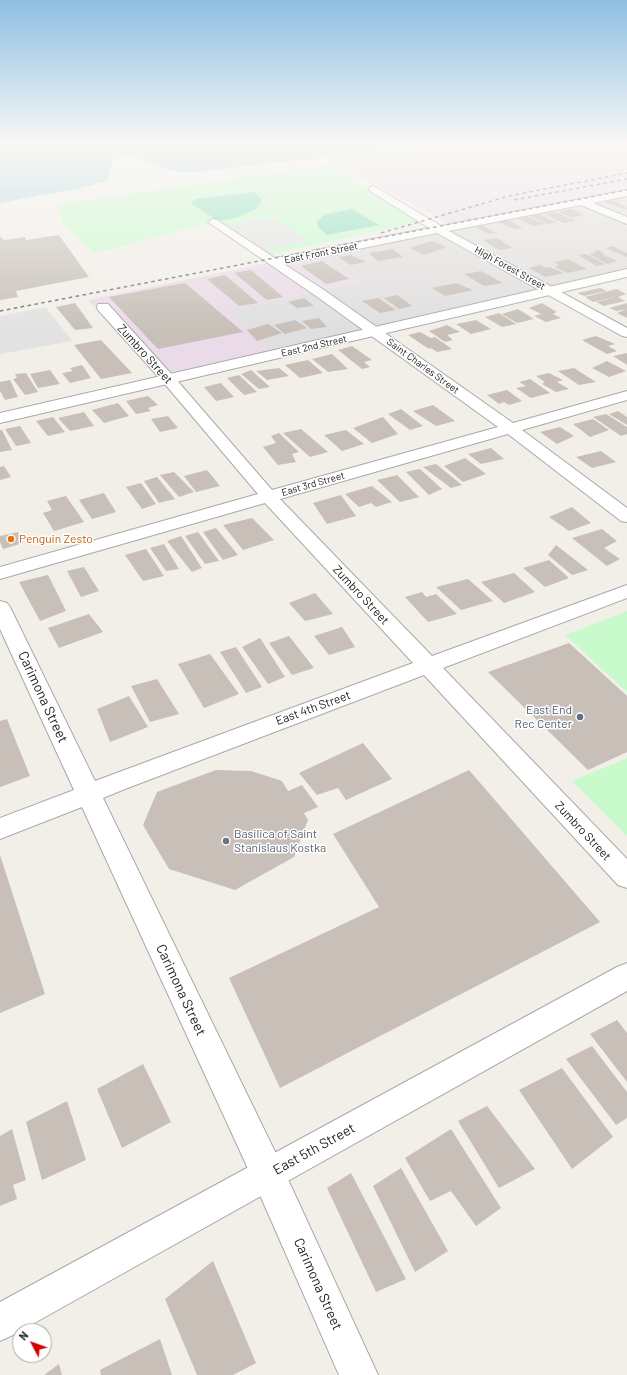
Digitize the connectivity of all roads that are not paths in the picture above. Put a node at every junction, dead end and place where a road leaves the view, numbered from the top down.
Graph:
1 (401, 206) edge
2 (562, 206) edge
3 (591, 206) edge
4 (213, 222) dead end
5 (627, 222) edge
6 (440, 231) junction
7 (274, 262) junction
8 (627, 274) edge
9 (551, 291) junction
10 (102, 307) dead end
11 (375, 332) junction
12 (627, 333) edge
13 (169, 380) junction
14 (627, 395) edge
15 (0, 418) edge
16 (510, 428) junction
17 (269, 497) junction
18 (627, 517) edge
19 (0, 574) edge
20 (627, 591) edge
21 (0, 607) edge
22 (427, 665) junction
23 (89, 794) junction
24 (0, 829) edge
25 (627, 877) edge
26 (627, 976) edge
27 (268, 1174) junction
28 (0, 1322) edge
29 (359, 1375) edge

1 - 6 street, High Forest Street
2 - 6 street, East Front Street
3 - 5 street
4 - 7 street, Saint Charles Street
6 - 7 street, East Front Street
6 - 9 street, High Forest Street
7 - 11 street, Saint Charles Street
8 - 9 street, East 2nd Street
9 - 11 street, East 2nd Street
9 - 12 street, High Forest Street
10 - 13 street, Zumbro Street
11 - 13 street, East 2nd Street
11 - 16 street, Saint Charles Street
13 - 15 street, East 2nd Street
13 - 17 street, Zumbro Street
14 - 16 street, East 3rd Street
16 - 17 street, East 3rd Street
16 - 18 street, Saint Charles Street
17 - 19 street, East 3rd Street
17 - 22 street, Zumbro Street
20 - 22 street, East 4th Street
21 - 23 street, Carimona Street
22 - 23 street, East 4th Street
22 - 25 street, Zumbro Street
23 - 24 street, East 4th Street
23 - 27 street, Carimona Street
26 - 27 street, East 5th Street
27 - 28 street, East 5th Street
27 - 29 street, Carimona Street

